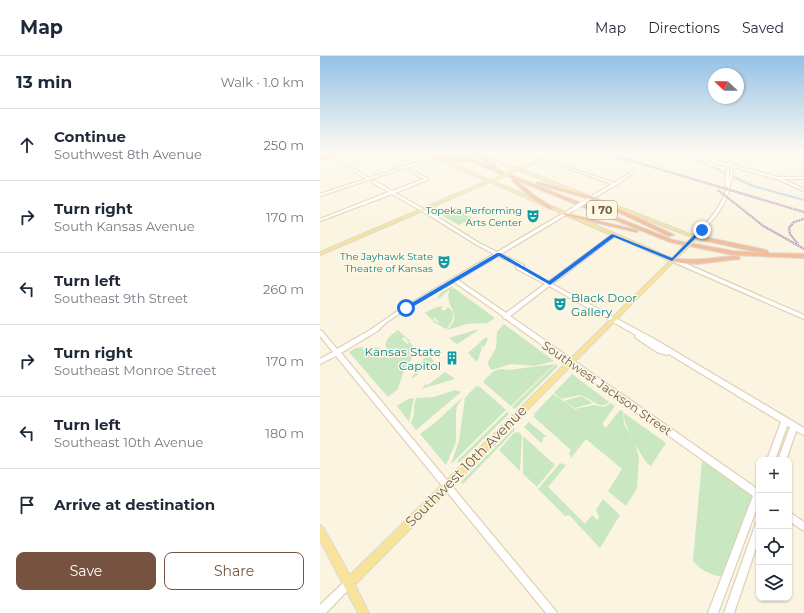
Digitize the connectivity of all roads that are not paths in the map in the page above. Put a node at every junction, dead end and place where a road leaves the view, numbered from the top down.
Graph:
1 (366, 179) edge
2 (370, 179) edge
3 (426, 179) edge
4 (485, 179) edge
5 (494, 179) edge
6 (513, 179) edge
7 (520, 179) edge
8 (524, 179) joint
9 (542, 179) edge
10 (600, 179) edge
11 (623, 179) edge
12 (729, 179) edge
13 (780, 179) edge
14 (490, 181) junction
15 (615, 184) junction
16 (804, 190) edge
17 (393, 193) junction
18 (320, 195) edge
19 (590, 199) junction
20 (552, 208) junction
21 (422, 210) junction
22 (566, 214) junction
23 (320, 220) edge
24 (614, 235) junction
25 (695, 237) junction
26 (679, 241) junction
27 (804, 251) edge
28 (766, 252) junction
29 (320, 254) edge
30 (499, 254) junction
31 (778, 254) junction
32 (804, 256) edge
33 (672, 260) junction
34 (455, 280) junction
35 (550, 283) junction
36 (505, 316) junction
37 (804, 317) edge
38 (612, 320) junction
39 (320, 332) edge
40 (337, 352) junction
41 (320, 362) edge
42 (570, 362) junction
43 (785, 421) junction
44 (794, 426) junction
45 (804, 432) edge
46 (771, 457) edge
47 (783, 457) edge
48 (447, 485) junction
49 (756, 491) edge
50 (756, 501) edge
51 (792, 518) edge
52 (804, 527) edge
53 (758, 529) edge
54 (320, 530) edge
55 (348, 584) junction
56 (320, 612) edge
57 (364, 613) edge
58 (552, 613) edge
59 (713, 613) edge
60 (728, 613) edge

1 - 18 main road
2 - 17 main road
3 - 17 main road
4 - 14 main road
5 - 14 main road, bridge
6 - 20 highway
7 - 26 highway, I 70
8 - 19 highway
8 - 26 highway, I 70
9 - 19 main road
10 - 15 main road
11 - 15 main road
12 - 25 main road
13 - 16 main road
14 - 20 main road
14 - 21 main road
15 - 19 main road
17 - 21 main road
17 - 23 main road
19 - 22 main road, bridge
19 - 25 main road
19 - 26 highway
20 - 22 main road
21 - 29 main road
21 - 30 main road
22 - 24 main road
22 - 26 highway
22 - 30 main road
24 - 33 main road
24 - 35 main road
25 - 28 highway
25 - 33 main road, Southwest 10th Avenue, bridge
26 - 28 highway, I 70
26 - 31 highway, I 70
27 - 31 highway, I 70
28 - 31 highway, I 70
30 - 34 main road
30 - 35 main road
31 - 32 highway, I 70
31 - 33 highway
33 - 37 main road
33 - 38 main road, Southwest 10th Avenue
34 - 36 main road, Southwest Jackson Street
34 - 40 main road
35 - 36 main road
35 - 38 main road
36 - 42 main road, Southwest Jackson Street
38 - 42 main road, Southwest 10th Avenue
38 - 43 main road
39 - 40 main road
40 - 41 main road
40 - 48 main road
42 - 48 main road, Southwest 10th Avenue
42 - 49 main road, Southwest Jackson Street
43 - 44 main road
43 - 46 main road
44 - 45 main road
44 - 47 main road
48 - 55 main road, Southwest 10th Avenue
48 - 58 main road
50 - 59 main road
51 - 52 main road
53 - 60 main road
54 - 55 main road
55 - 56 main road, Southwest 10th Avenue
55 - 57 main road

